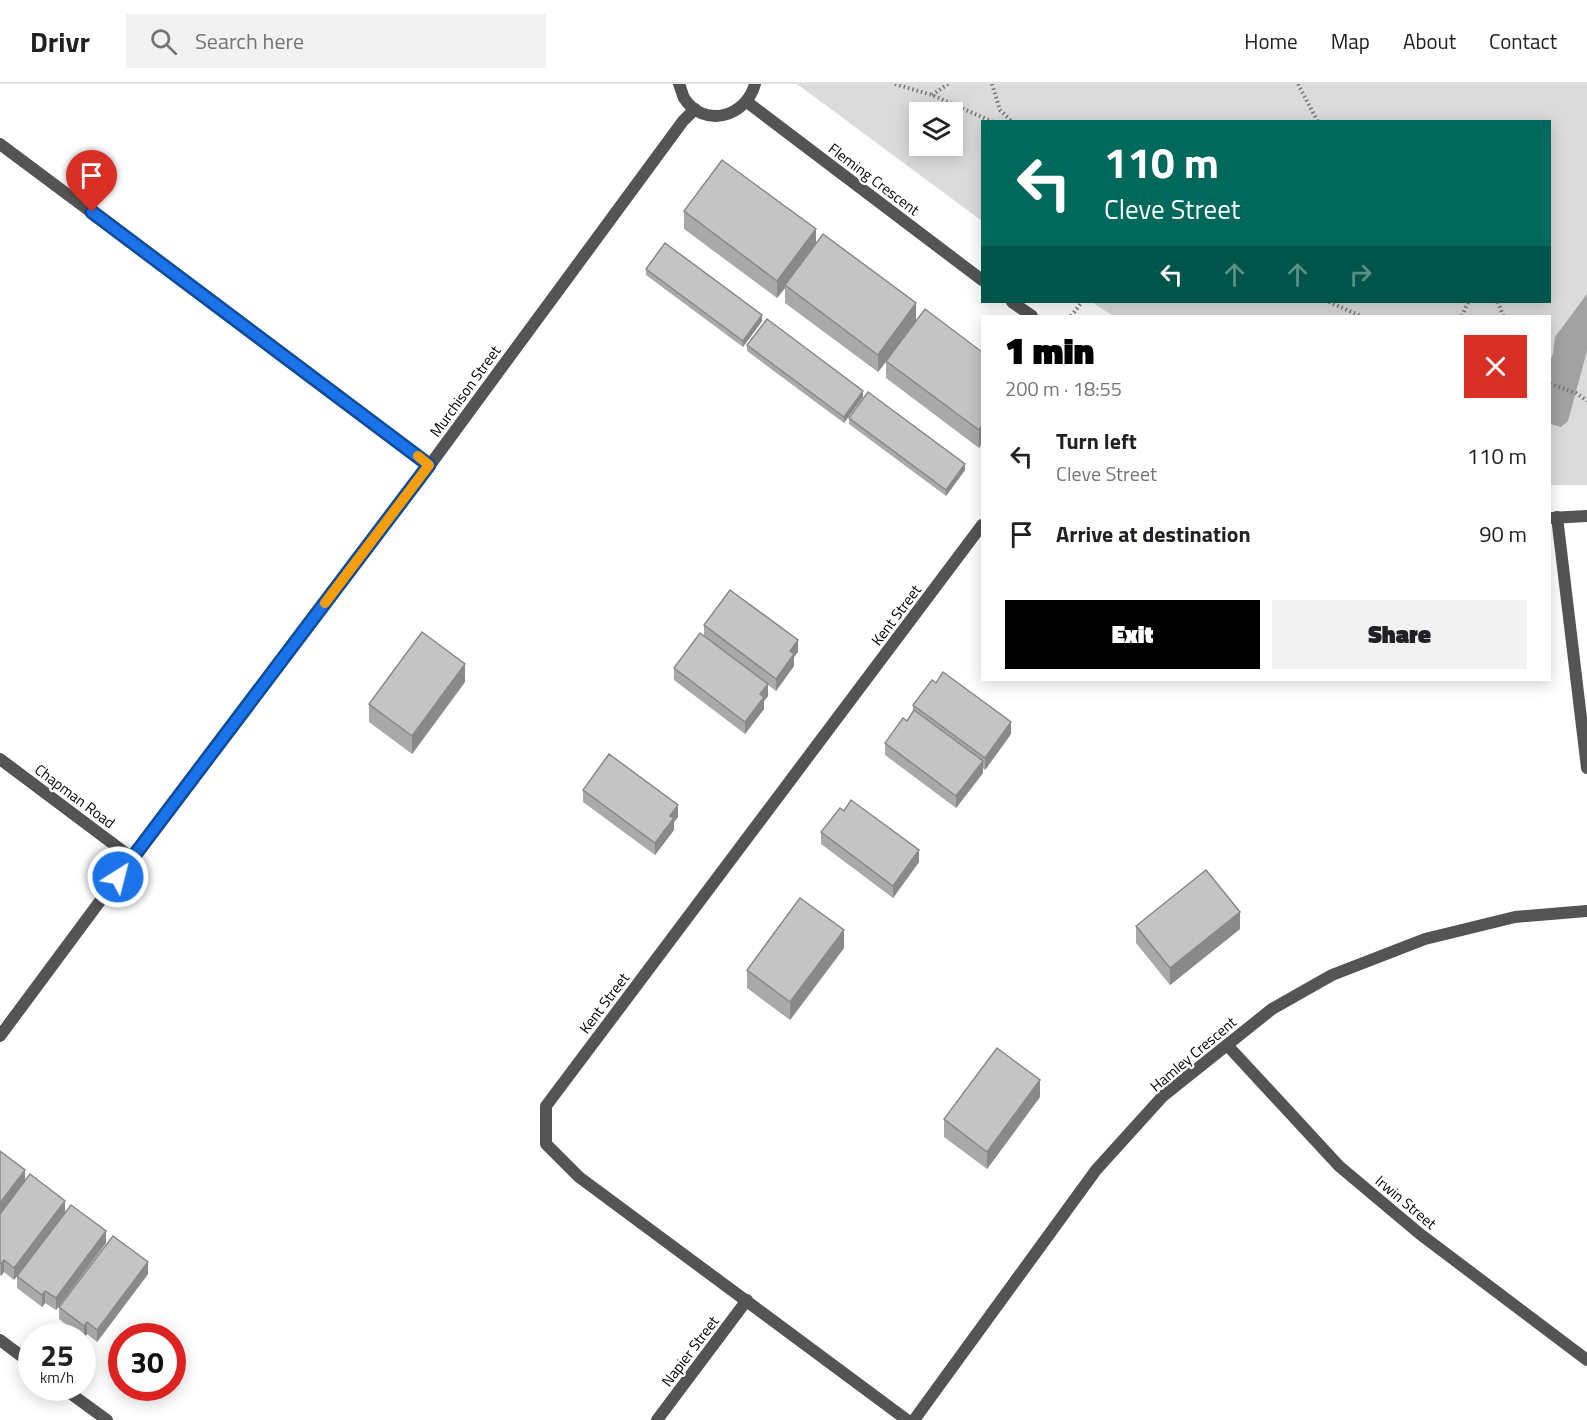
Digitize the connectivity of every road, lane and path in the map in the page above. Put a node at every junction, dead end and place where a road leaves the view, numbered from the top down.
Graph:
1 (679, 84) edge
2 (755, 84) edge
3 (895, 84) edge
4 (948, 84) edge
5 (993, 84) edge
6 (1298, 84) edge
7 (932, 95) junction
8 (747, 102) junction
9 (695, 109) junction
10 (988, 120) edge
11 (1010, 120) edge
12 (1317, 120) edge
13 (0, 144) edge
14 (981, 279) edge
15 (1013, 303) edge
16 (1081, 303) edge
17 (1331, 303) edge
18 (1031, 315) edge
19 (1072, 315) edge
20 (1359, 315) edge
21 (1551, 384) edge
22 (1587, 401) edge
23 (429, 465) junction
24 (1587, 516) edge
25 (1553, 518) edge
26 (981, 526) edge
27 (0, 759) edge
28 (1587, 768) edge
29 (132, 858) junction
30 (1587, 911) edge
31 (0, 1036) edge
32 (1227, 1045) junction
33 (747, 1300) junction
34 (0, 1340) edge
35 (18, 1354) edge
36 (1587, 1360) edge
37 (81, 1401) edge
38 (107, 1420) edge
39 (657, 1420) edge
40 (907, 1420) edge
41 (914, 1420) edge

1 - 9 street
2 - 8 street
3 - 7 path
4 - 7 path
5 - 11 path
6 - 12 path
7 - 10 path
8 - 9 street
8 - 14 street, Fleming Crescent
9 - 23 street, Murchison Street
13 - 23 street
15 - 18 street
16 - 19 path
17 - 20 path
21 - 22 path
23 - 29 street, Murchison Street
24 - 25 street
25 - 28 street
26 - 33 street, Kent Street
27 - 29 street, Chapman Road
29 - 31 street, Murchison Street
30 - 32 street, Hamley Crescent
32 - 36 street, Irwin Street
32 - 41 street, Hamley Crescent
33 - 39 street, Napier Street
33 - 40 street, Kent Street
34 - 35 street
37 - 38 street

